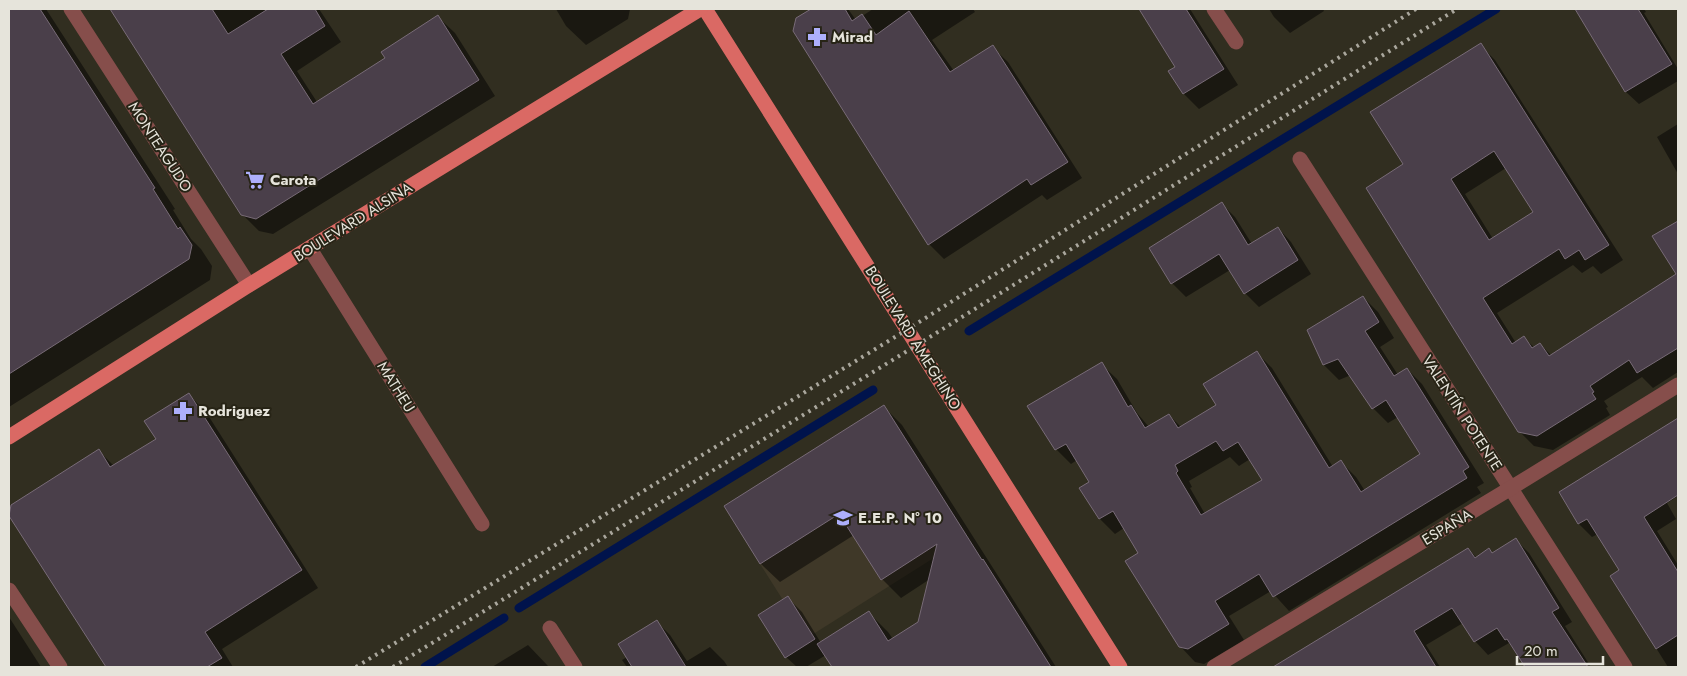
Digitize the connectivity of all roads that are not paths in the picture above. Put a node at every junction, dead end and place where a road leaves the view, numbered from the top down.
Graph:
1 (71, 9) edge
2 (700, 9) edge
3 (705, 9) edge
4 (1214, 9) edge
5 (1236, 42) dead end
6 (1300, 160) dead end
7 (310, 249) junction
8 (249, 286) junction
9 (1678, 385) edge
10 (9, 437) edge
11 (1511, 488) junction
12 (482, 524) dead end
13 (9, 590) edge
14 (550, 628) dead end
15 (60, 667) edge
16 (575, 667) edge
17 (1120, 667) edge
18 (1214, 667) edge
19 (1625, 667) edge

1 - 8 street, MONTEAGUDO
2 - 7 main road, BOULEVARD ALSINA
3 - 17 main road, BOULEVARD AMEGHINO
4 - 5 street
6 - 11 street, VALENTÍN POTENTE
7 - 8 main road, BOULEVARD ALSINA
7 - 12 street, MATHEU
8 - 10 main road, BOULEVARD ALSINA
9 - 11 street, ESPAÑA
11 - 18 street, ESPAÑA
11 - 19 street, VALENTÍN POTENTE
13 - 15 street
14 - 16 street

